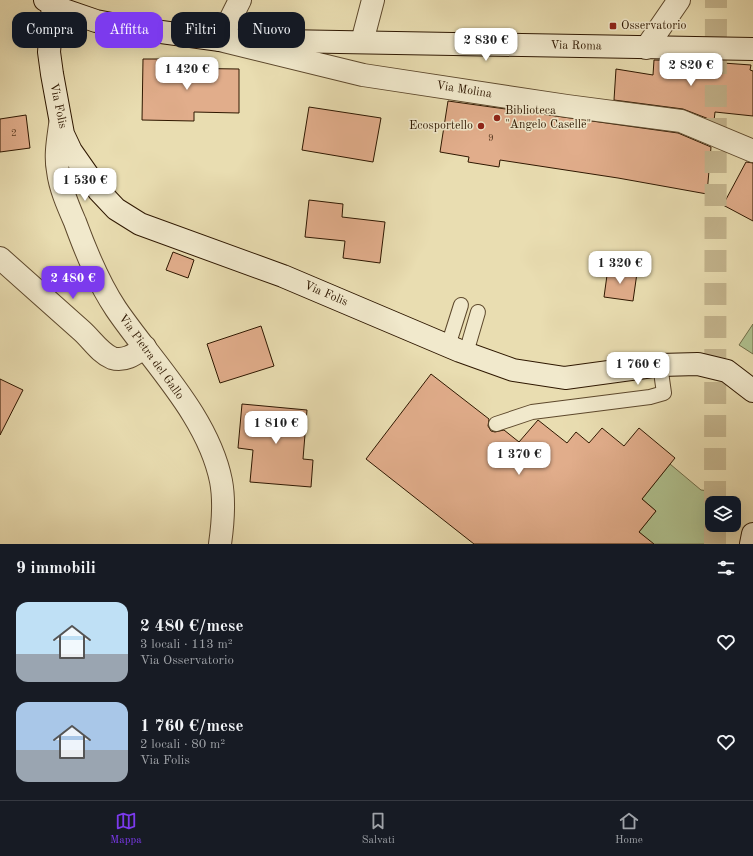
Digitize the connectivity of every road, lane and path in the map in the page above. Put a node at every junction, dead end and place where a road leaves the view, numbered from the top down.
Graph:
1 (240, 0) edge
2 (373, 0) edge
3 (679, 0) edge
4 (49, 2) edge
5 (230, 20) edge
6 (171, 33) edge
7 (230, 40) edge
8 (230, 42) edge
9 (362, 42) junction
10 (646, 48) junction
11 (753, 49) edge
12 (60, 125) junction
13 (753, 151) edge
14 (0, 258) edge
15 (461, 305) dead end
16 (478, 312) dead end
17 (146, 347) junction
18 (457, 350) junction
19 (660, 365) junction
20 (753, 391) edge
21 (496, 424) dead end
22 (753, 534) edge
23 (220, 544) edge
24 (750, 544) edge

1 - 5 street
2 - 9 street
3 - 10 street
4 - 6 street, Via Roma
4 - 12 street, Via Folis
7 - 9 street, Via Roma
8 - 13 street, Via Molina
9 - 10 street, Via Roma
10 - 11 street, Via Roma
12 - 17 street, Via Pietra del Gallo
12 - 18 street, Via Folis
14 - 17 street
15 - 18 lane
16 - 18 lane
17 - 23 street, Via Pietra del Gallo
18 - 19 street, Via Folis
19 - 20 street, Via Folis
19 - 21 lane
22 - 24 street

